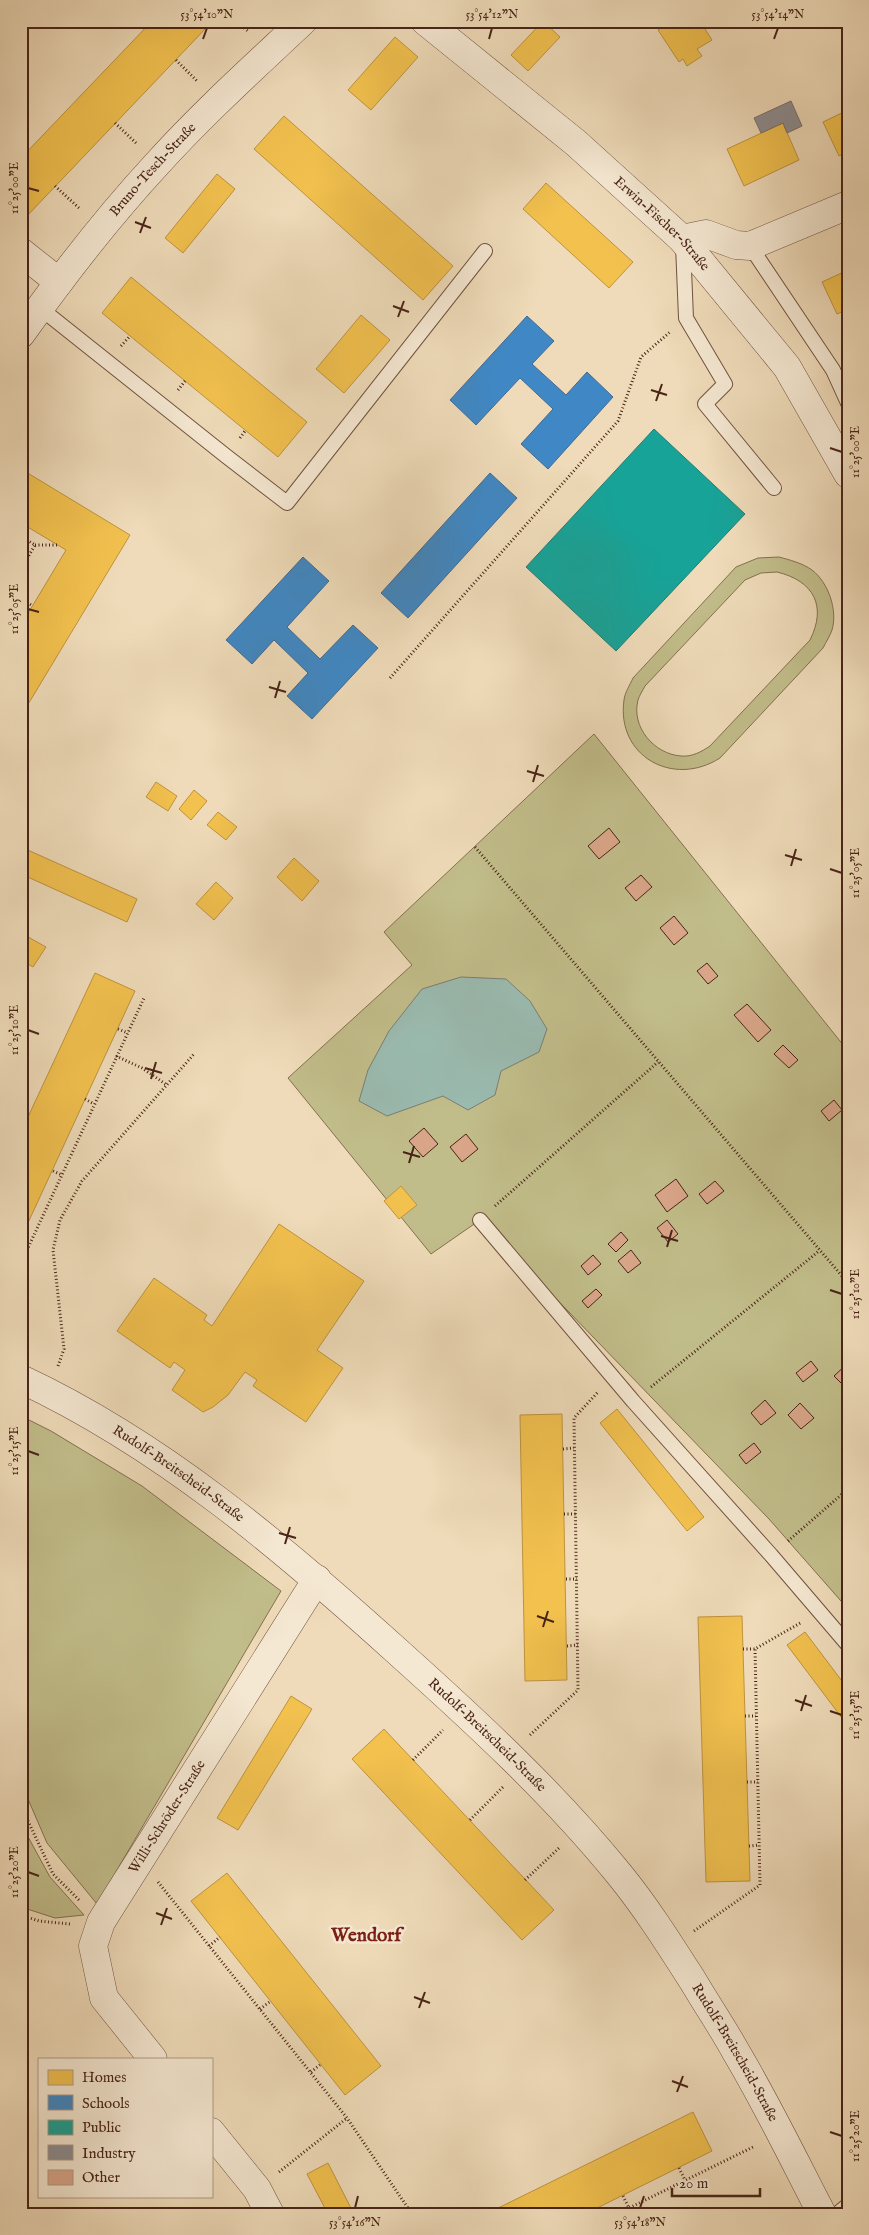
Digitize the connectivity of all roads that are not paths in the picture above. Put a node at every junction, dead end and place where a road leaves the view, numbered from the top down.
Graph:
1 (303, 21) edge
2 (425, 21) edge
3 (848, 205) edge
4 (682, 239) junction
5 (750, 246) junction
6 (485, 251) dead end
7 (21, 252) edge
8 (59, 282) junction
9 (40, 308) junction
10 (21, 334) edge
11 (848, 402) edge
12 (848, 474) edge
13 (774, 488) dead end
14 (480, 1220) road end
15 (21, 1379) edge
16 (317, 1579) junction
17 (848, 1645) edge
18 (152, 2058) edge
19 (212, 2133) edge
20 (848, 2205) edge
21 (270, 2214) edge
22 (822, 2214) edge
23 (837, 2214) edge

1 - 8 street, Bruno-Tesch-Straße
2 - 4 street, Erwin-Fischer-Straße
3 - 5 street
4 - 5 street
4 - 12 street, Erwin-Fischer-Straße
4 - 13 lane
5 - 11 lane
6 - 9 lane
7 - 8 street
8 - 9 street, Bruno-Tesch-Straße
9 - 10 street, Bruno-Tesch-Straße
14 - 17 lane
15 - 16 street, Rudolf-Breitscheid-Straße
16 - 18 street, Willi-Schröder-Straße
16 - 22 street, Rudolf-Breitscheid-Straße
19 - 21 street
20 - 23 lane

